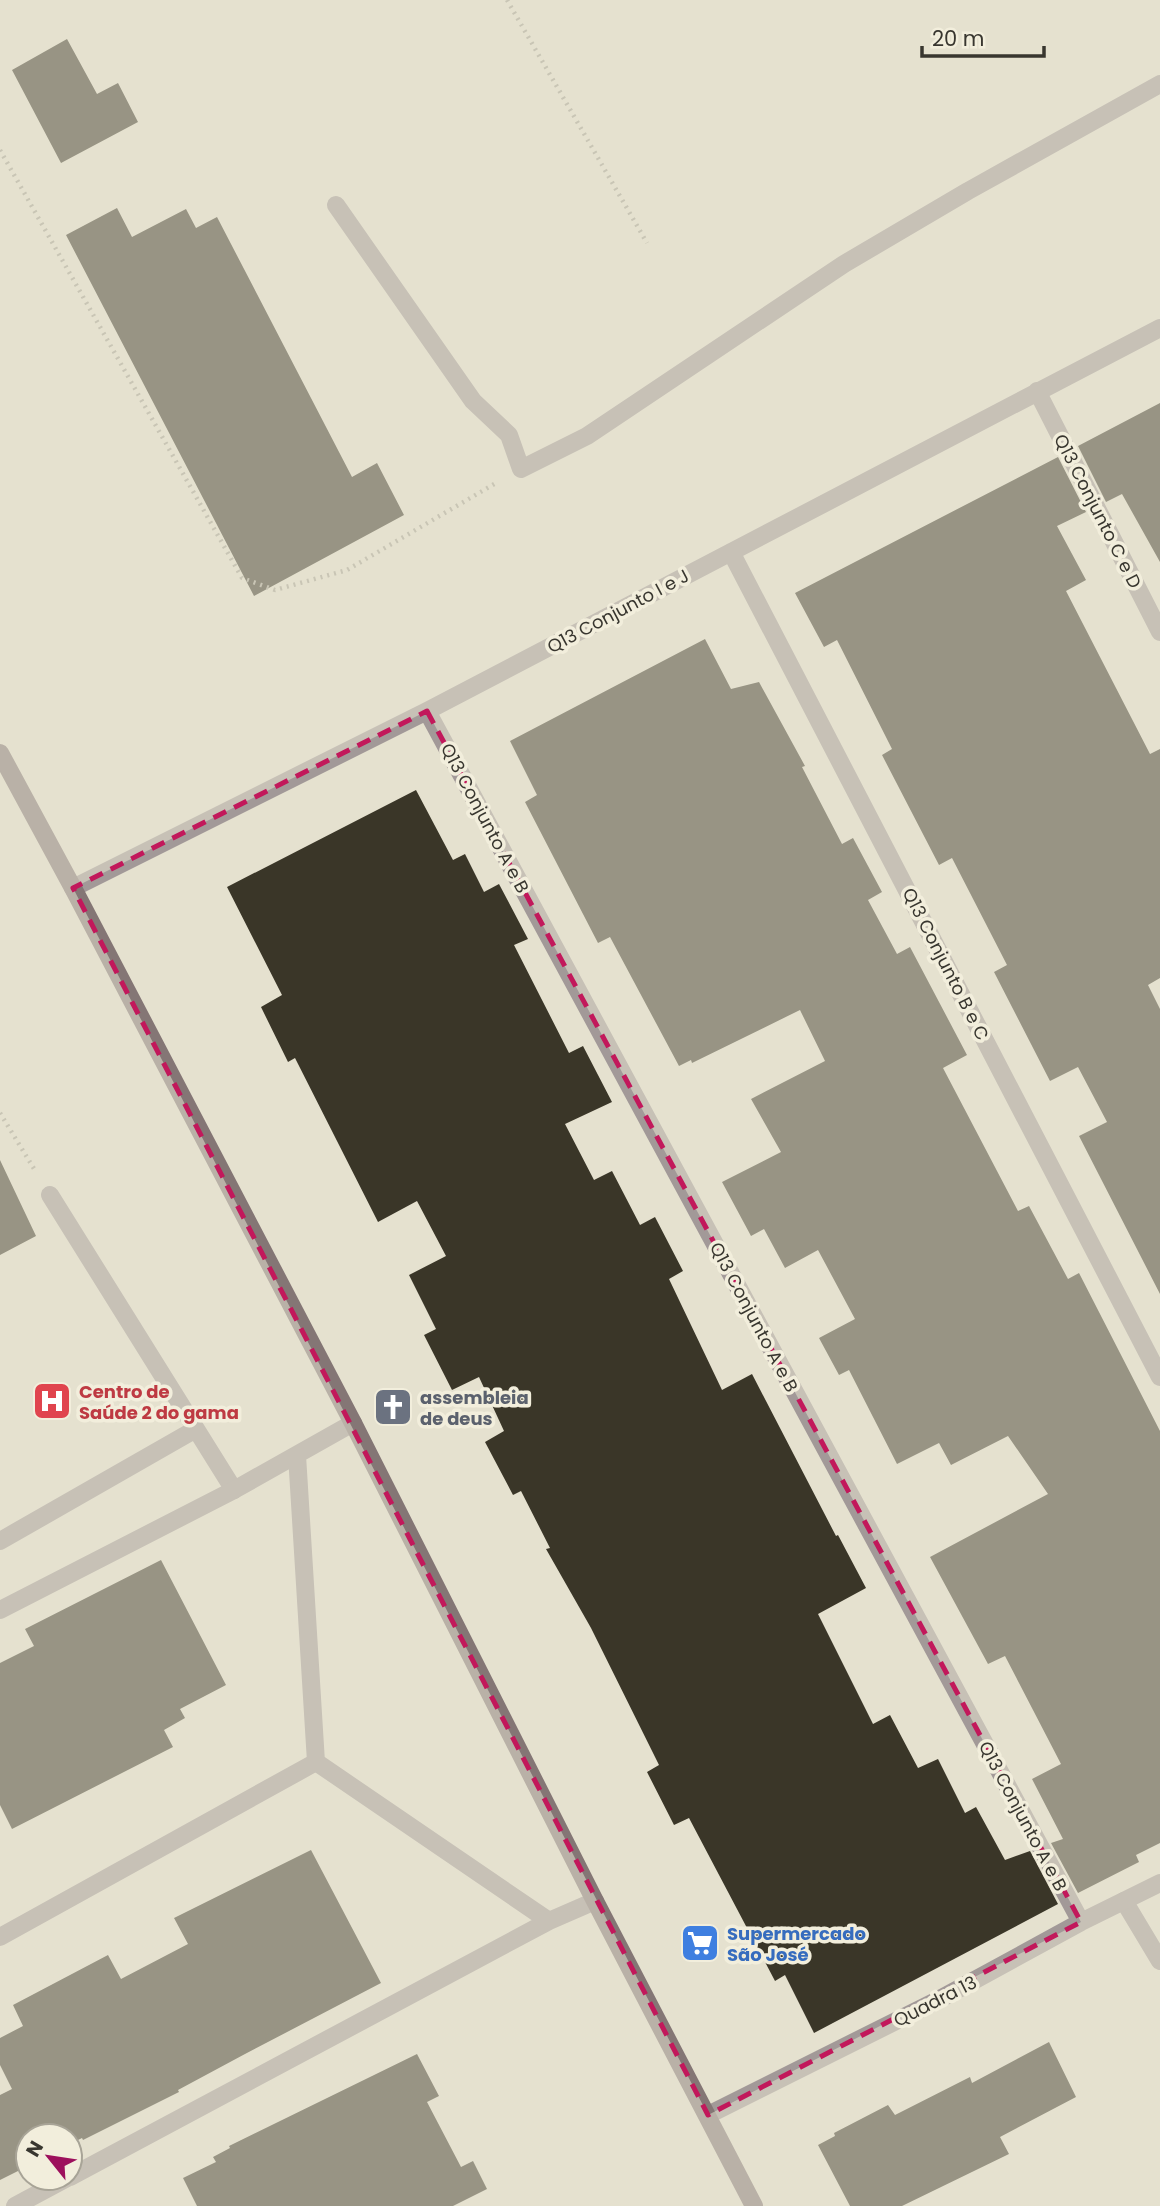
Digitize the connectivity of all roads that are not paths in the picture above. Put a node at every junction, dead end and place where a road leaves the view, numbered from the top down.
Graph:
1 (1160, 84) edge
2 (1160, 94) edge
3 (1134, 97) junction
4 (336, 205) dead end
5 (1160, 327) edge
6 (1037, 391) junction
7 (732, 552) junction
8 (1160, 632) edge
9 (427, 711) junction
10 (0, 753) edge
11 (73, 888) junction
12 (50, 1195) road end
13 (1160, 1377) edge
14 (353, 1423) junction
15 (196, 1429) junction
16 (297, 1455) junction
17 (234, 1490) junction
18 (0, 1541) edge
19 (0, 1611) edge
20 (316, 1762) junction
21 (1160, 1883) edge
22 (595, 1901) junction
23 (1124, 1901) junction
24 (549, 1922) junction
25 (1081, 1922) junction
26 (0, 1937) edge
27 (1160, 1961) edge
28 (708, 2115) junction
29 (84, 2169) edge
30 (41, 2192) edge
31 (15, 2206) edge
32 (754, 2206) edge

1 - 3 street
2 - 3 street
3 - 4 street
5 - 6 street, Q13 Conjunto I e J
6 - 7 street, Q13 Conjunto I e J
6 - 8 street, Q13 Conjunto C e D
7 - 9 street, Q13 Conjunto I e J
7 - 13 street, Q13 Conjunto B e C
9 - 11 street, Q13 Conjunto I e J
9 - 25 street, Q13 Conjunto A e B
10 - 11 street
11 - 14 street
12 - 15 street
14 - 16 street
14 - 22 street
15 - 17 street
15 - 18 street
16 - 17 street
16 - 20 street
17 - 19 street
20 - 24 street
20 - 26 street
21 - 23 street, Quadra 13
22 - 24 street
22 - 28 street
23 - 25 street, Quadra 13
23 - 27 street
24 - 29 street
25 - 28 street, Quadra 13
28 - 32 street
30 - 31 street

